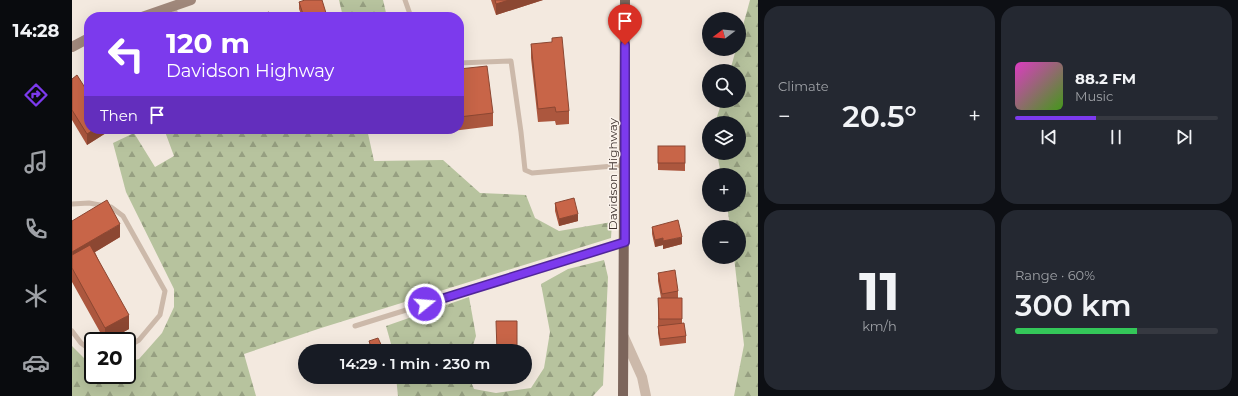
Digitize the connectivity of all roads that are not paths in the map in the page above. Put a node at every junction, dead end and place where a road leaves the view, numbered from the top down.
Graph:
1 (191, 0) edge
2 (405, 0) edge
3 (625, 0) edge
4 (173, 6) junction
5 (156, 12) edge
6 (175, 12) edge
7 (409, 12) edge
8 (84, 41) edge
9 (72, 47) edge
10 (464, 63) edge
11 (625, 164) junction
12 (72, 204) edge
13 (625, 242) junction
14 (355, 326) dead end
15 (72, 331) edge
16 (624, 337) junction
17 (136, 342) edge
18 (84, 345) edge
19 (623, 396) edge
20 (646, 396) edge

1 - 4 street
2 - 7 lane
3 - 11 main road, Davidson Highway
4 - 5 street
4 - 6 lane
8 - 9 street
10 - 11 lane
11 - 13 main road, Davidson Highway
12 - 17 lane
13 - 14 lane
13 - 16 main road, Davidson Highway
15 - 18 lane
16 - 19 main road, Davidson Highway
16 - 20 street

